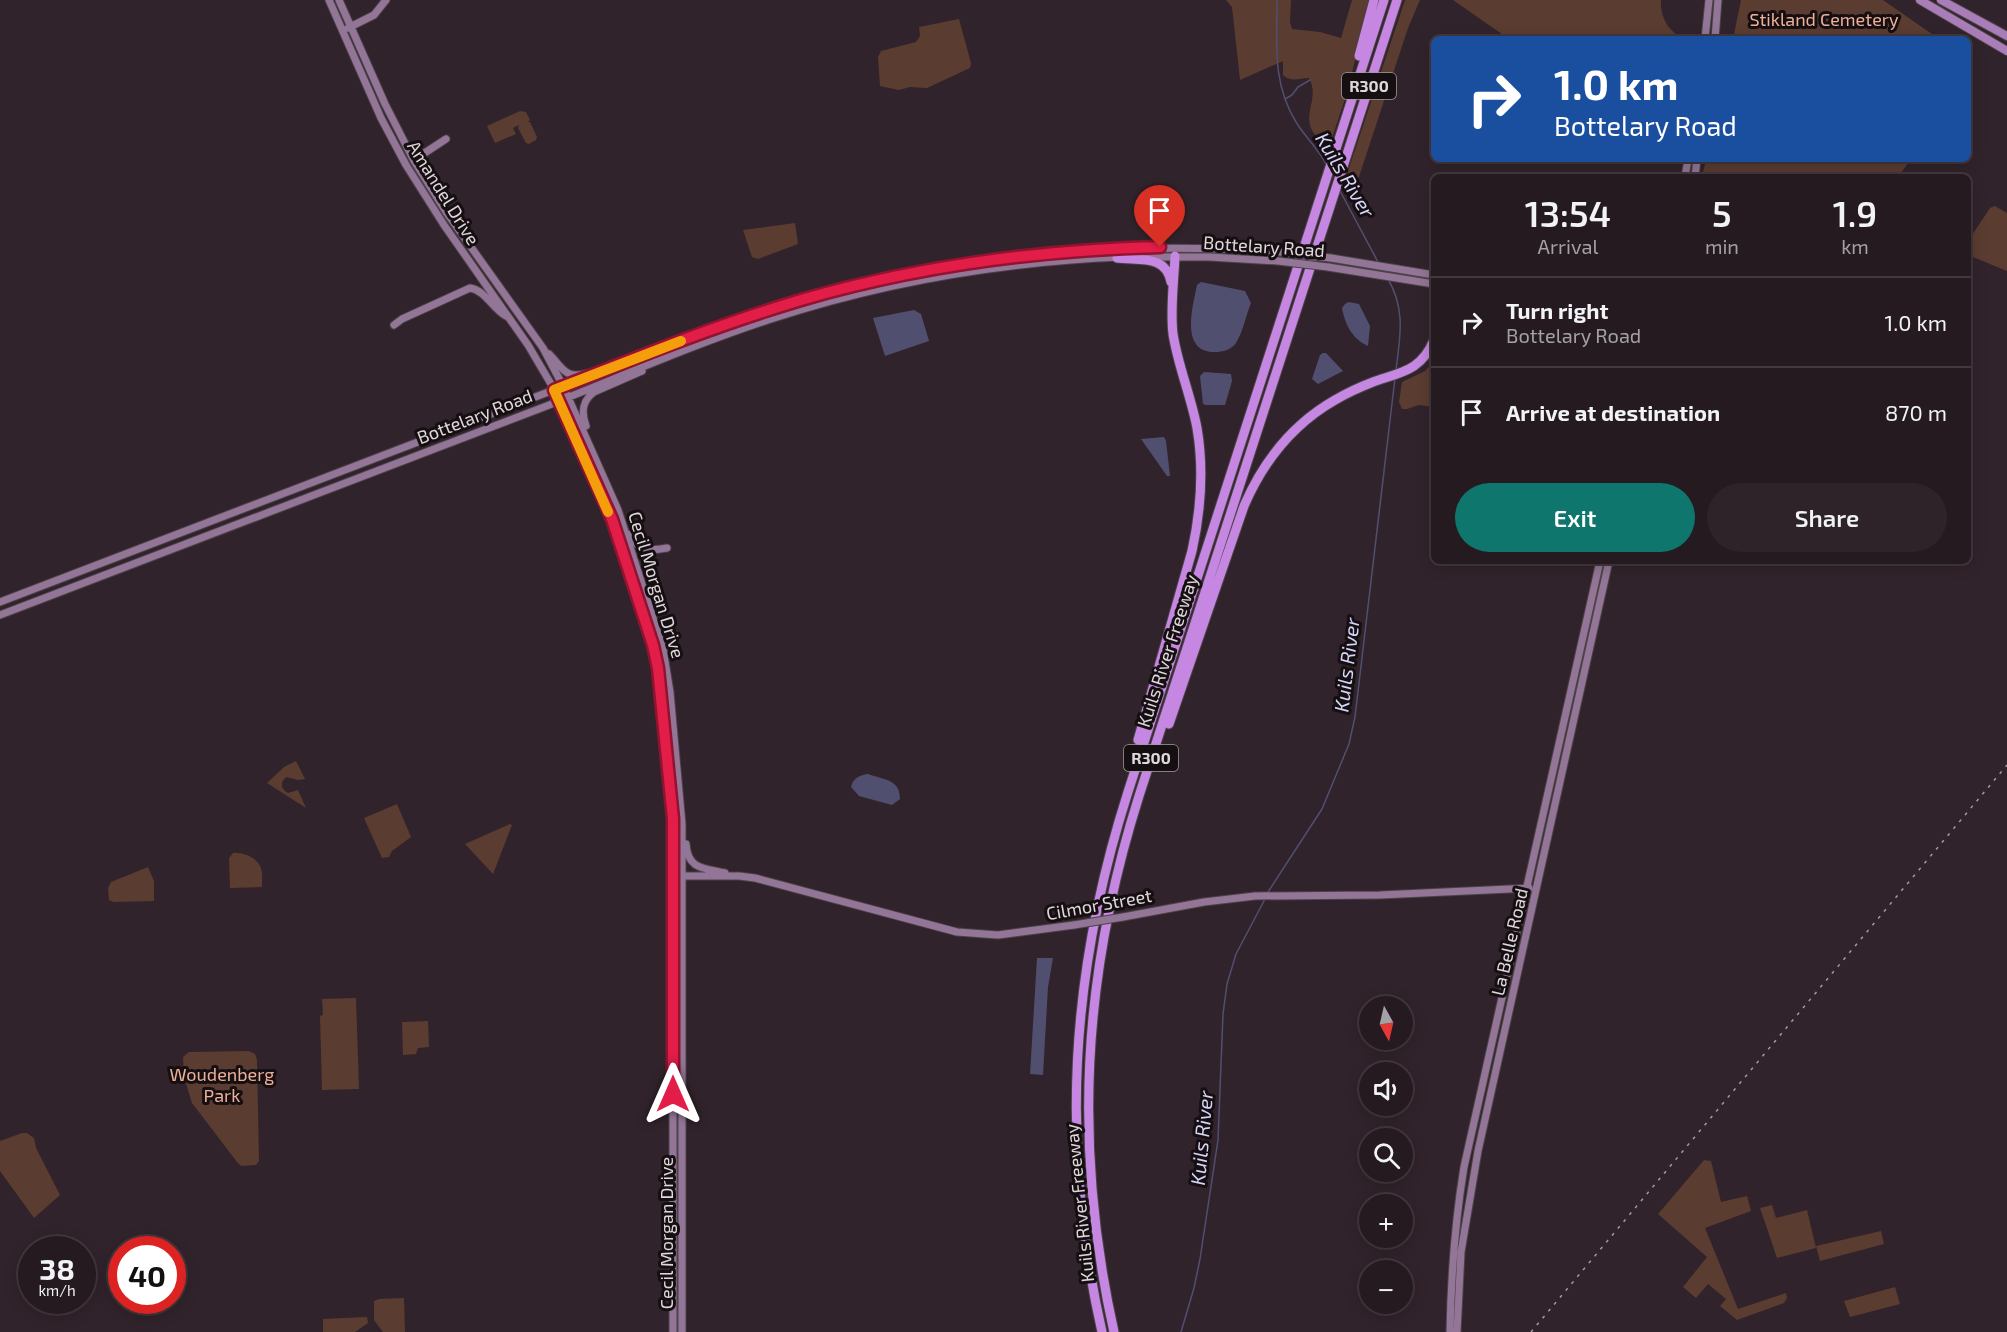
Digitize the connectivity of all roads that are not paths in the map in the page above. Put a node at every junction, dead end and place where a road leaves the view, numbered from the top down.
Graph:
1 (329, 0) edge
2 (339, 0) edge
3 (386, 0) edge
4 (1374, 0) edge
5 (1383, 0) edge
6 (1399, 0) edge
7 (1709, 0) edge
8 (1718, 0) edge
9 (1920, 0) edge
10 (1941, 0) edge
11 (351, 27) junction
12 (343, 30) junction
13 (1705, 36) edge
14 (1715, 36) edge
15 (2007, 36) edge
16 (2007, 51) edge
17 (1352, 93) junction
18 (446, 139) dead end
19 (418, 169) junction
20 (1175, 256) junction
21 (1117, 258) junction
22 (1431, 274) edge
23 (1431, 283) edge
24 (1173, 294) junction
25 (508, 318) junction
26 (394, 325) dead end
27 (1431, 345) edge
28 (543, 348) junction
29 (671, 356) junction
30 (626, 363) junction
31 (563, 386) junction
32 (554, 390) junction
33 (568, 396) junction
34 (558, 401) junction
35 (609, 488) junction
36 (618, 510) junction
37 (667, 548) dead end
38 (1599, 564) edge
39 (1608, 564) edge
40 (0, 602) edge
41 (0, 615) edge
42 (1128, 792) junction
43 (1139, 796) junction
44 (682, 837) junction
45 (673, 876) junction
46 (682, 876) junction
47 (739, 876) junction
48 (1527, 888) junction
49 (1537, 888) junction
50 (673, 1332) edge
51 (682, 1332) edge
52 (1102, 1332) edge
53 (1114, 1332) edge
54 (1450, 1332) edge
55 (1457, 1332) edge

1 - 12 main road, Amandel Drive
2 - 11 main road, Amandel Drive
3 - 11 main road
4 - 17 highway
5 - 17 highway, Kuils River Freeway / R300
6 - 43 highway, Kuils River Freeway / R300
7 - 13 main road
8 - 14 main road
9 - 16 main road
10 - 15 main road
11 - 12 main road
11 - 19 main road, Amandel Drive
12 - 25 main road, Amandel Drive
17 - 42 highway, Kuils River Freeway / R300
18 - 19 main road
19 - 28 main road, Amandel Drive
20 - 21 main road, Bottelary Road
20 - 23 main road, Bottelary Road, bridge
20 - 24 highway
21 - 24 highway
21 - 29 main road, Bottelary Road
22 - 30 main road, Bottelary Road, bridge
24 - 42 highway
25 - 26 main road
25 - 32 main road, Amandel Drive
27 - 43 highway
28 - 30 main road
28 - 31 main road, Amandel Drive
29 - 33 main road, Bottelary Road
29 - 35 main road
30 - 31 main road, Bottelary Road
31 - 32 main road, Bottelary Road
31 - 33 main road, Amandel Drive
32 - 34 main road, Cecil Morgan Drive
32 - 40 main road, Bottelary Road
33 - 34 main road, Bottelary Road
33 - 35 main road, Cecil Morgan Drive
34 - 41 main road, Bottelary Road
34 - 45 main road, Cecil Morgan Drive
35 - 36 main road, Cecil Morgan Drive
36 - 37 main road
36 - 44 main road, Cecil Morgan Drive
38 - 48 main road, La Belle Road
39 - 49 main road, La Belle Road
42 - 52 highway, Kuils River Freeway / R300
43 - 53 highway, Kuils River Freeway / R300
44 - 46 main road, Cecil Morgan Drive
44 - 47 main road
45 - 46 main road, Cilmor Street
45 - 50 main road, Cecil Morgan Drive
46 - 47 main road, Cilmor Street
46 - 51 main road, Cecil Morgan Drive
47 - 48 main road, Cilmor Street, bridge
48 - 49 main road, Cilmor Street
48 - 54 main road, La Belle Road
49 - 55 main road, La Belle Road

